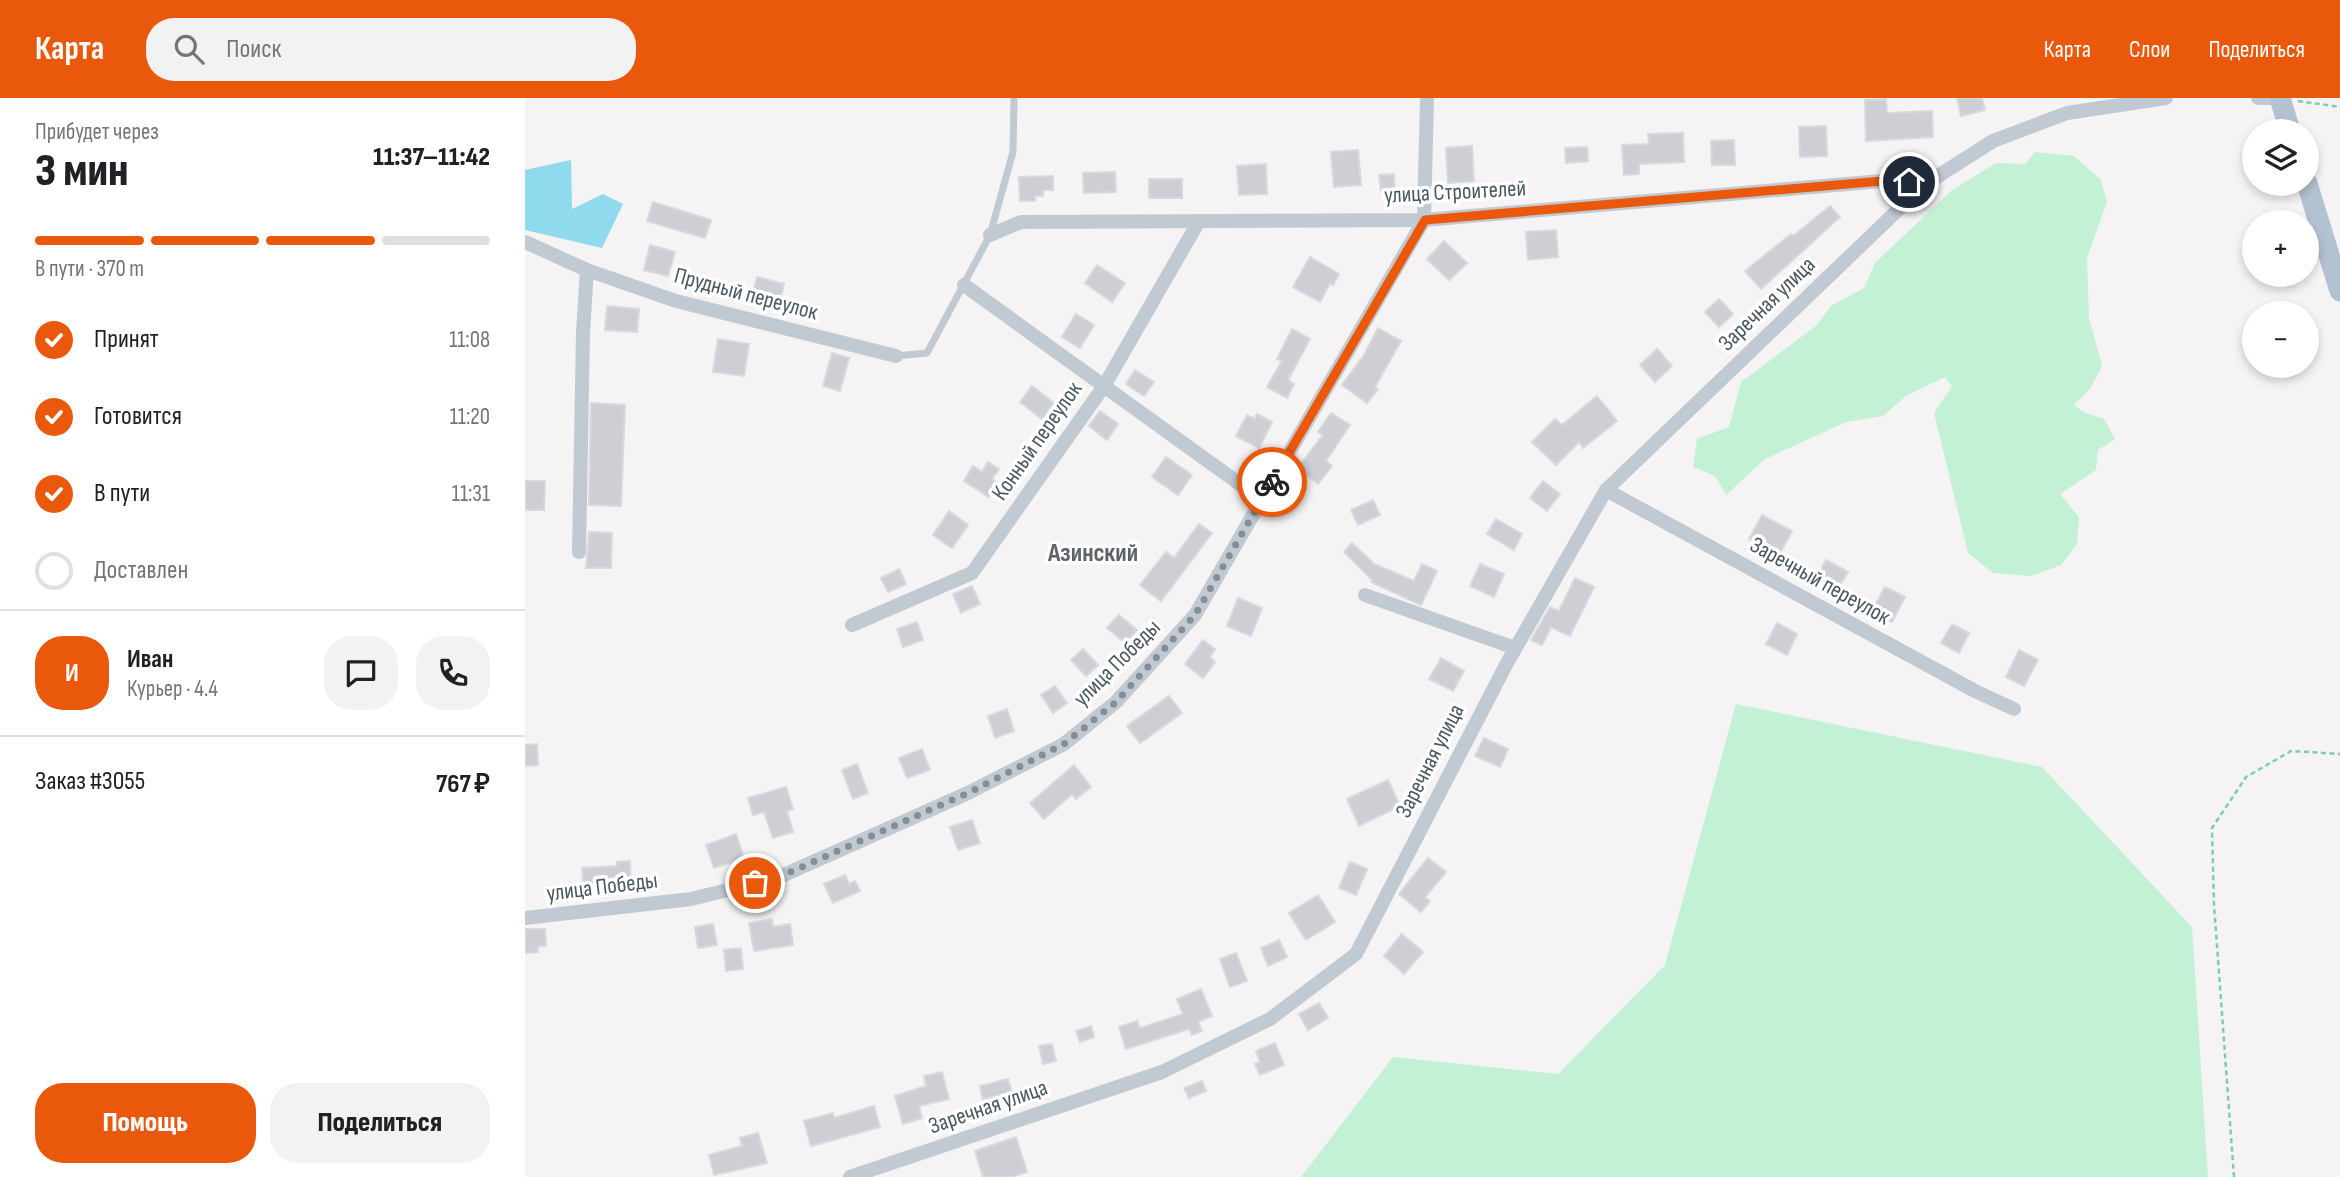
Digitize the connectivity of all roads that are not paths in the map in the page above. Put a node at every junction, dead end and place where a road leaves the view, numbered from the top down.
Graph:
1 (1014, 98) edge
2 (1427, 98) edge
3 (2165, 98) edge
4 (2258, 98) edge
5 (2280, 98) edge
6 (2286, 119) edge
7 (1924, 185) junction
8 (2311, 196) edge
9 (1425, 220) junction
10 (1199, 221) junction
11 (989, 235) junction
12 (525, 242) edge
13 (587, 270) junction
14 (964, 285) junction
15 (2340, 291) edge
16 (896, 356) joint
17 (1104, 386) junction
18 (1606, 490) junction
19 (1262, 500) junction
20 (579, 552) dead end
21 (1365, 595) dead end
22 (852, 625) dead end
23 (1515, 648) junction
24 (2014, 709) dead end
25 (525, 918) edge
26 (850, 1177) edge

1 - 11 lane
2 - 9 street, улица Победы
3 - 7 street, Заречная улица
4 - 5 street
5 - 6 main road
7 - 9 street, улица Строителей
7 - 18 street, Заречная улица
8 - 15 main road
9 - 10 street, улица Строителей
9 - 19 street, улица Победы
10 - 11 street, улица Строителей
10 - 17 street, Конный переулок
11 - 14 lane
12 - 13 street, Прудный переулок
13 - 16 street, Прудный переулок
13 - 20 street
14 - 16 lane
14 - 17 street
17 - 19 street
17 - 22 street, Конный переулок
18 - 23 street, Заречная улица
18 - 24 street, Заречный переулок
19 - 25 street, улица Победы
21 - 23 street
23 - 26 street, Заречная улица

